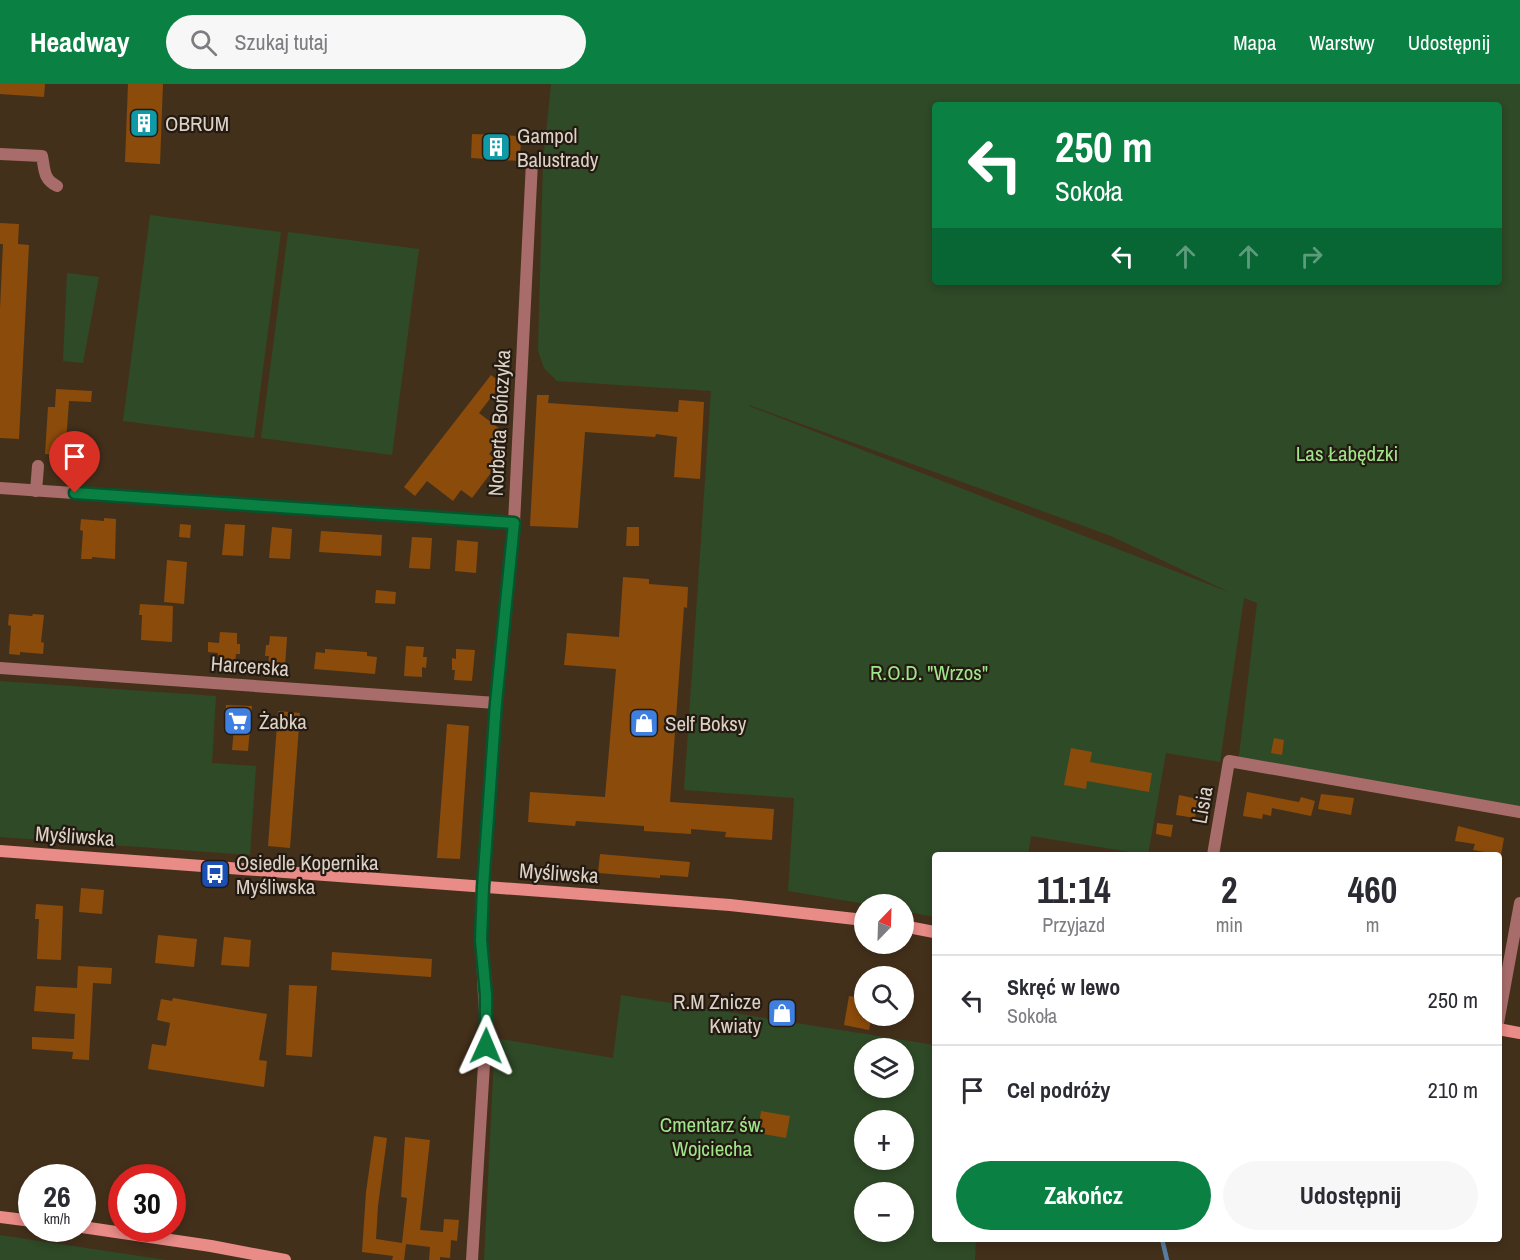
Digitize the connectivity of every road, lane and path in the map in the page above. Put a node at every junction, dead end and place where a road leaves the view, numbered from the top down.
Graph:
1 (0, 154) edge
2 (532, 162) dead end
3 (57, 186) dead end
4 (38, 466) dead end
5 (0, 488) edge
6 (36, 490) junction
7 (514, 523) junction
8 (0, 668) edge
9 (496, 703) junction
10 (1520, 812) edge
11 (0, 851) edge
12 (1214, 852) edge
13 (483, 887) junction
14 (1520, 903) edge
15 (854, 919) edge
16 (914, 928) edge
17 (932, 932) edge
18 (1502, 1001) edge
19 (1502, 1030) edge
20 (1520, 1033) edge
21 (0, 1217) edge
22 (18, 1219) edge
23 (96, 1229) edge
24 (285, 1260) edge
25 (472, 1260) edge

1 - 3 street
2 - 7 street, Norberta Bończyka
4 - 6 street
5 - 6 street
6 - 7 street
7 - 9 street, Norberta Bończyka
8 - 9 street, Harcerska
9 - 13 street, Norberta Bończyka
10 - 12 street, Lisia
11 - 13 street, Myśliwska
13 - 15 street, Myśliwska
13 - 25 street, Norberta Bończyka
14 - 18 street
16 - 17 street
19 - 20 street
21 - 22 street
23 - 24 street

